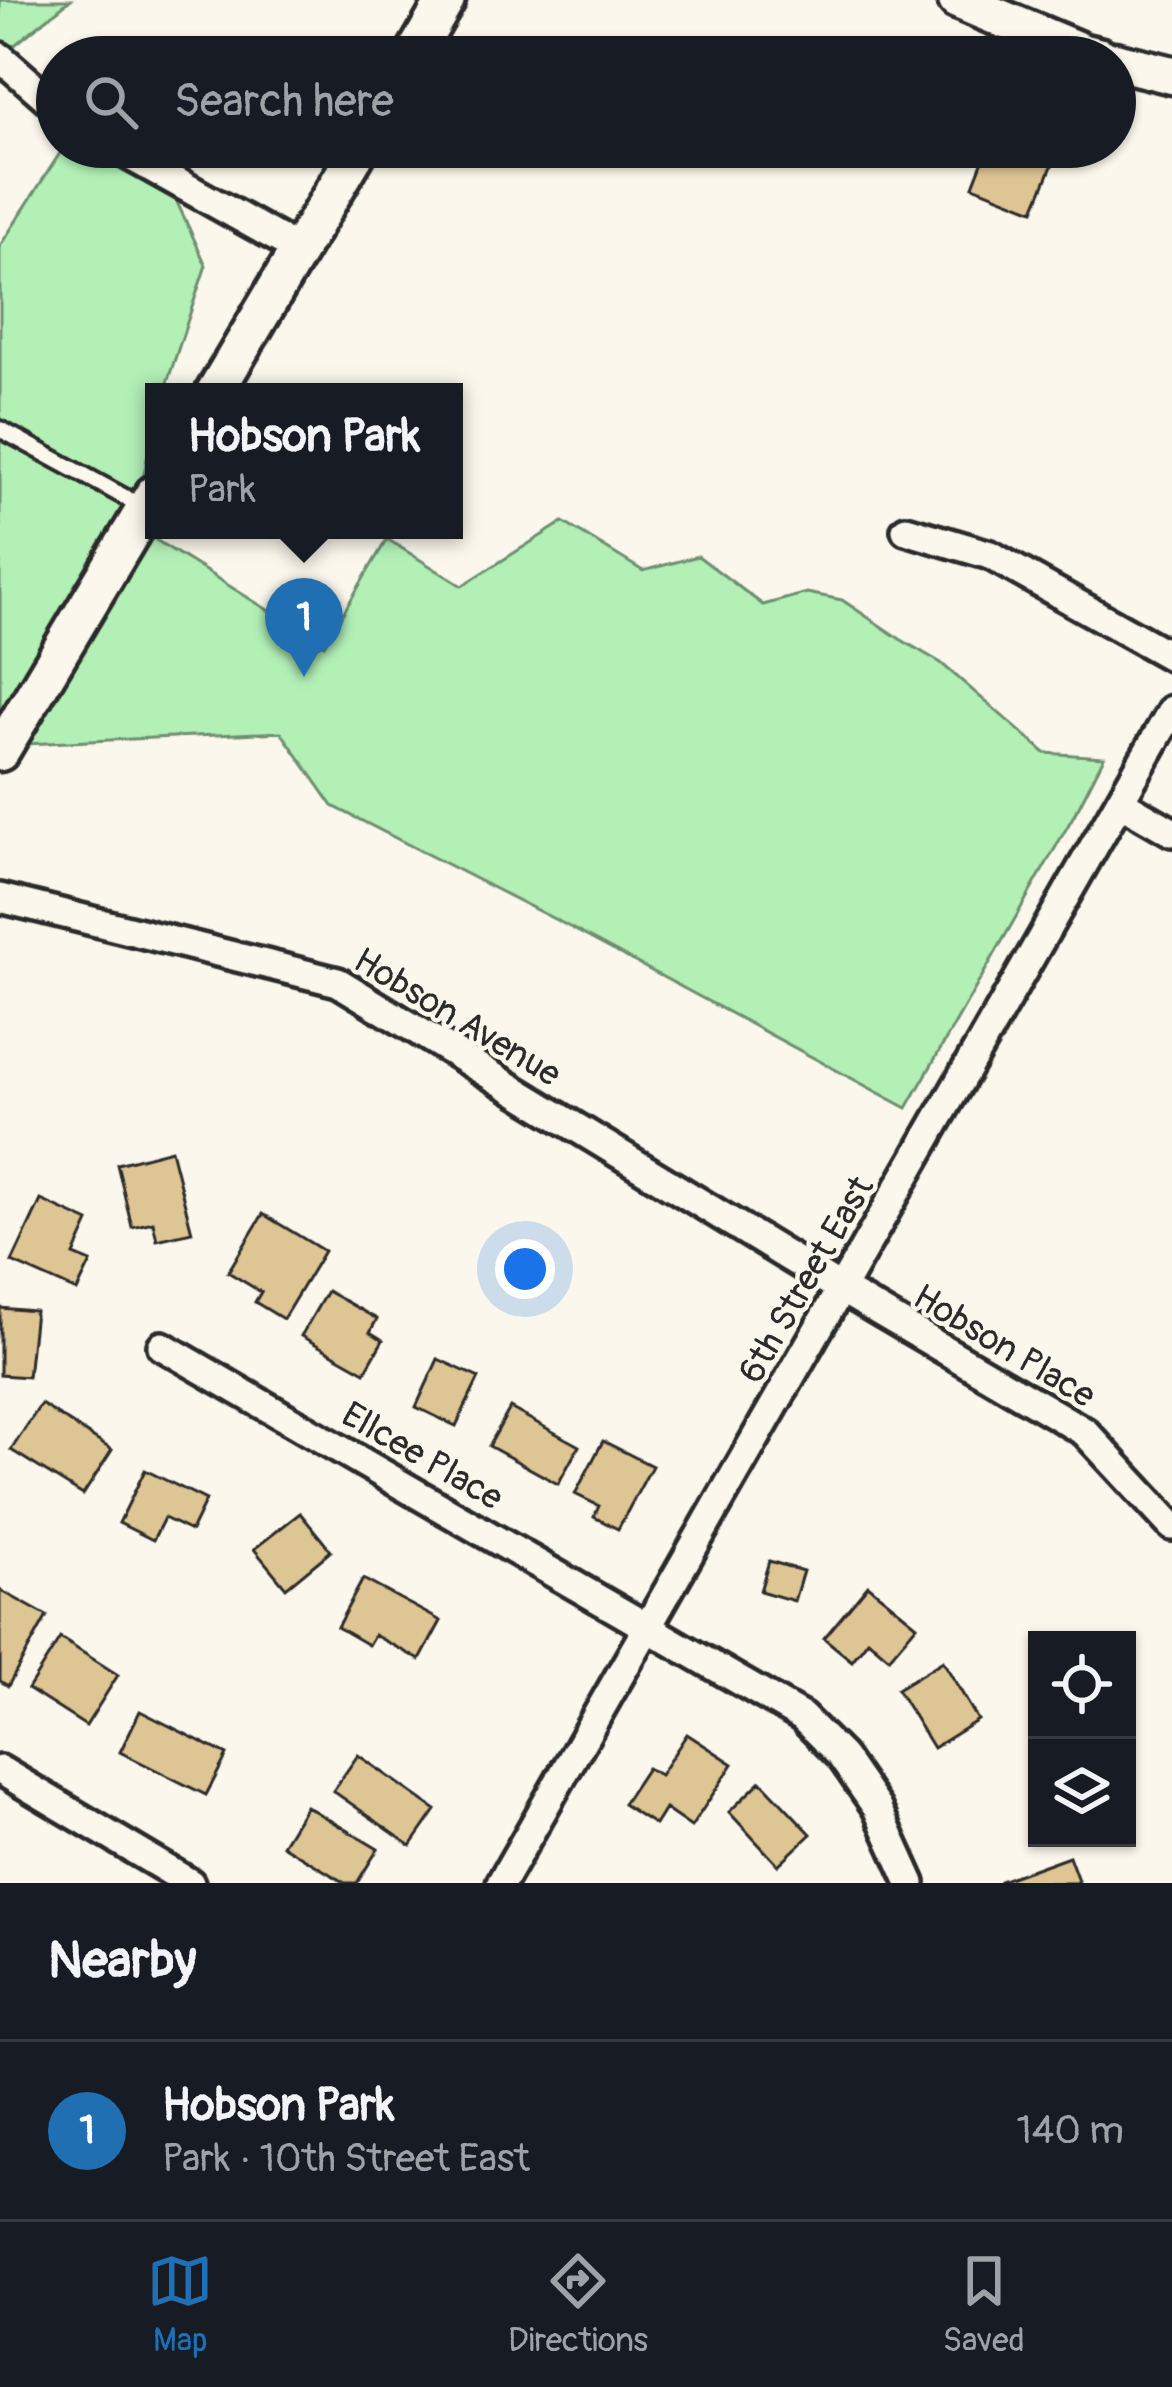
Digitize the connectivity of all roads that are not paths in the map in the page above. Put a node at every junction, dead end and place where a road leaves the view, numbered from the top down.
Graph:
1 (446, 0) edge
2 (957, 0) edge
3 (425, 36) edge
4 (1043, 36) edge
5 (0, 57) edge
6 (1136, 66) edge
7 (1172, 75) edge
8 (36, 89) edge
9 (152, 168) edge
10 (348, 168) edge
11 (299, 250) junction
12 (220, 383) edge
13 (0, 429) edge
14 (145, 499) edge
15 (145, 509) edge
16 (906, 530) dead end
17 (1172, 658) edge
18 (1172, 710) edge
19 (0, 752) edge
20 (1120, 802) junction
21 (1172, 832) edge
22 (0, 898) edge
23 (841, 1289) junction
24 (162, 1346) dead end
25 (1172, 1526) edge
26 (648, 1627) junction
27 (0, 1770) edge
28 (190, 1883) edge
29 (501, 1883) edge
30 (911, 1883) edge

1 - 3 street
2 - 4 street
5 - 8 street
6 - 7 street
9 - 11 street
10 - 11 street
11 - 12 street
13 - 14 lane
15 - 19 street
16 - 17 street
18 - 20 street, 6th Street East
20 - 21 street
20 - 23 street, 6th Street East
22 - 23 street, Hobson Avenue
23 - 25 street, Hobson Place
23 - 26 street, 6th Street East
24 - 26 street, Ellcee Place
26 - 29 street, 6th Street East
26 - 30 street, Ellcee Place
27 - 28 street

